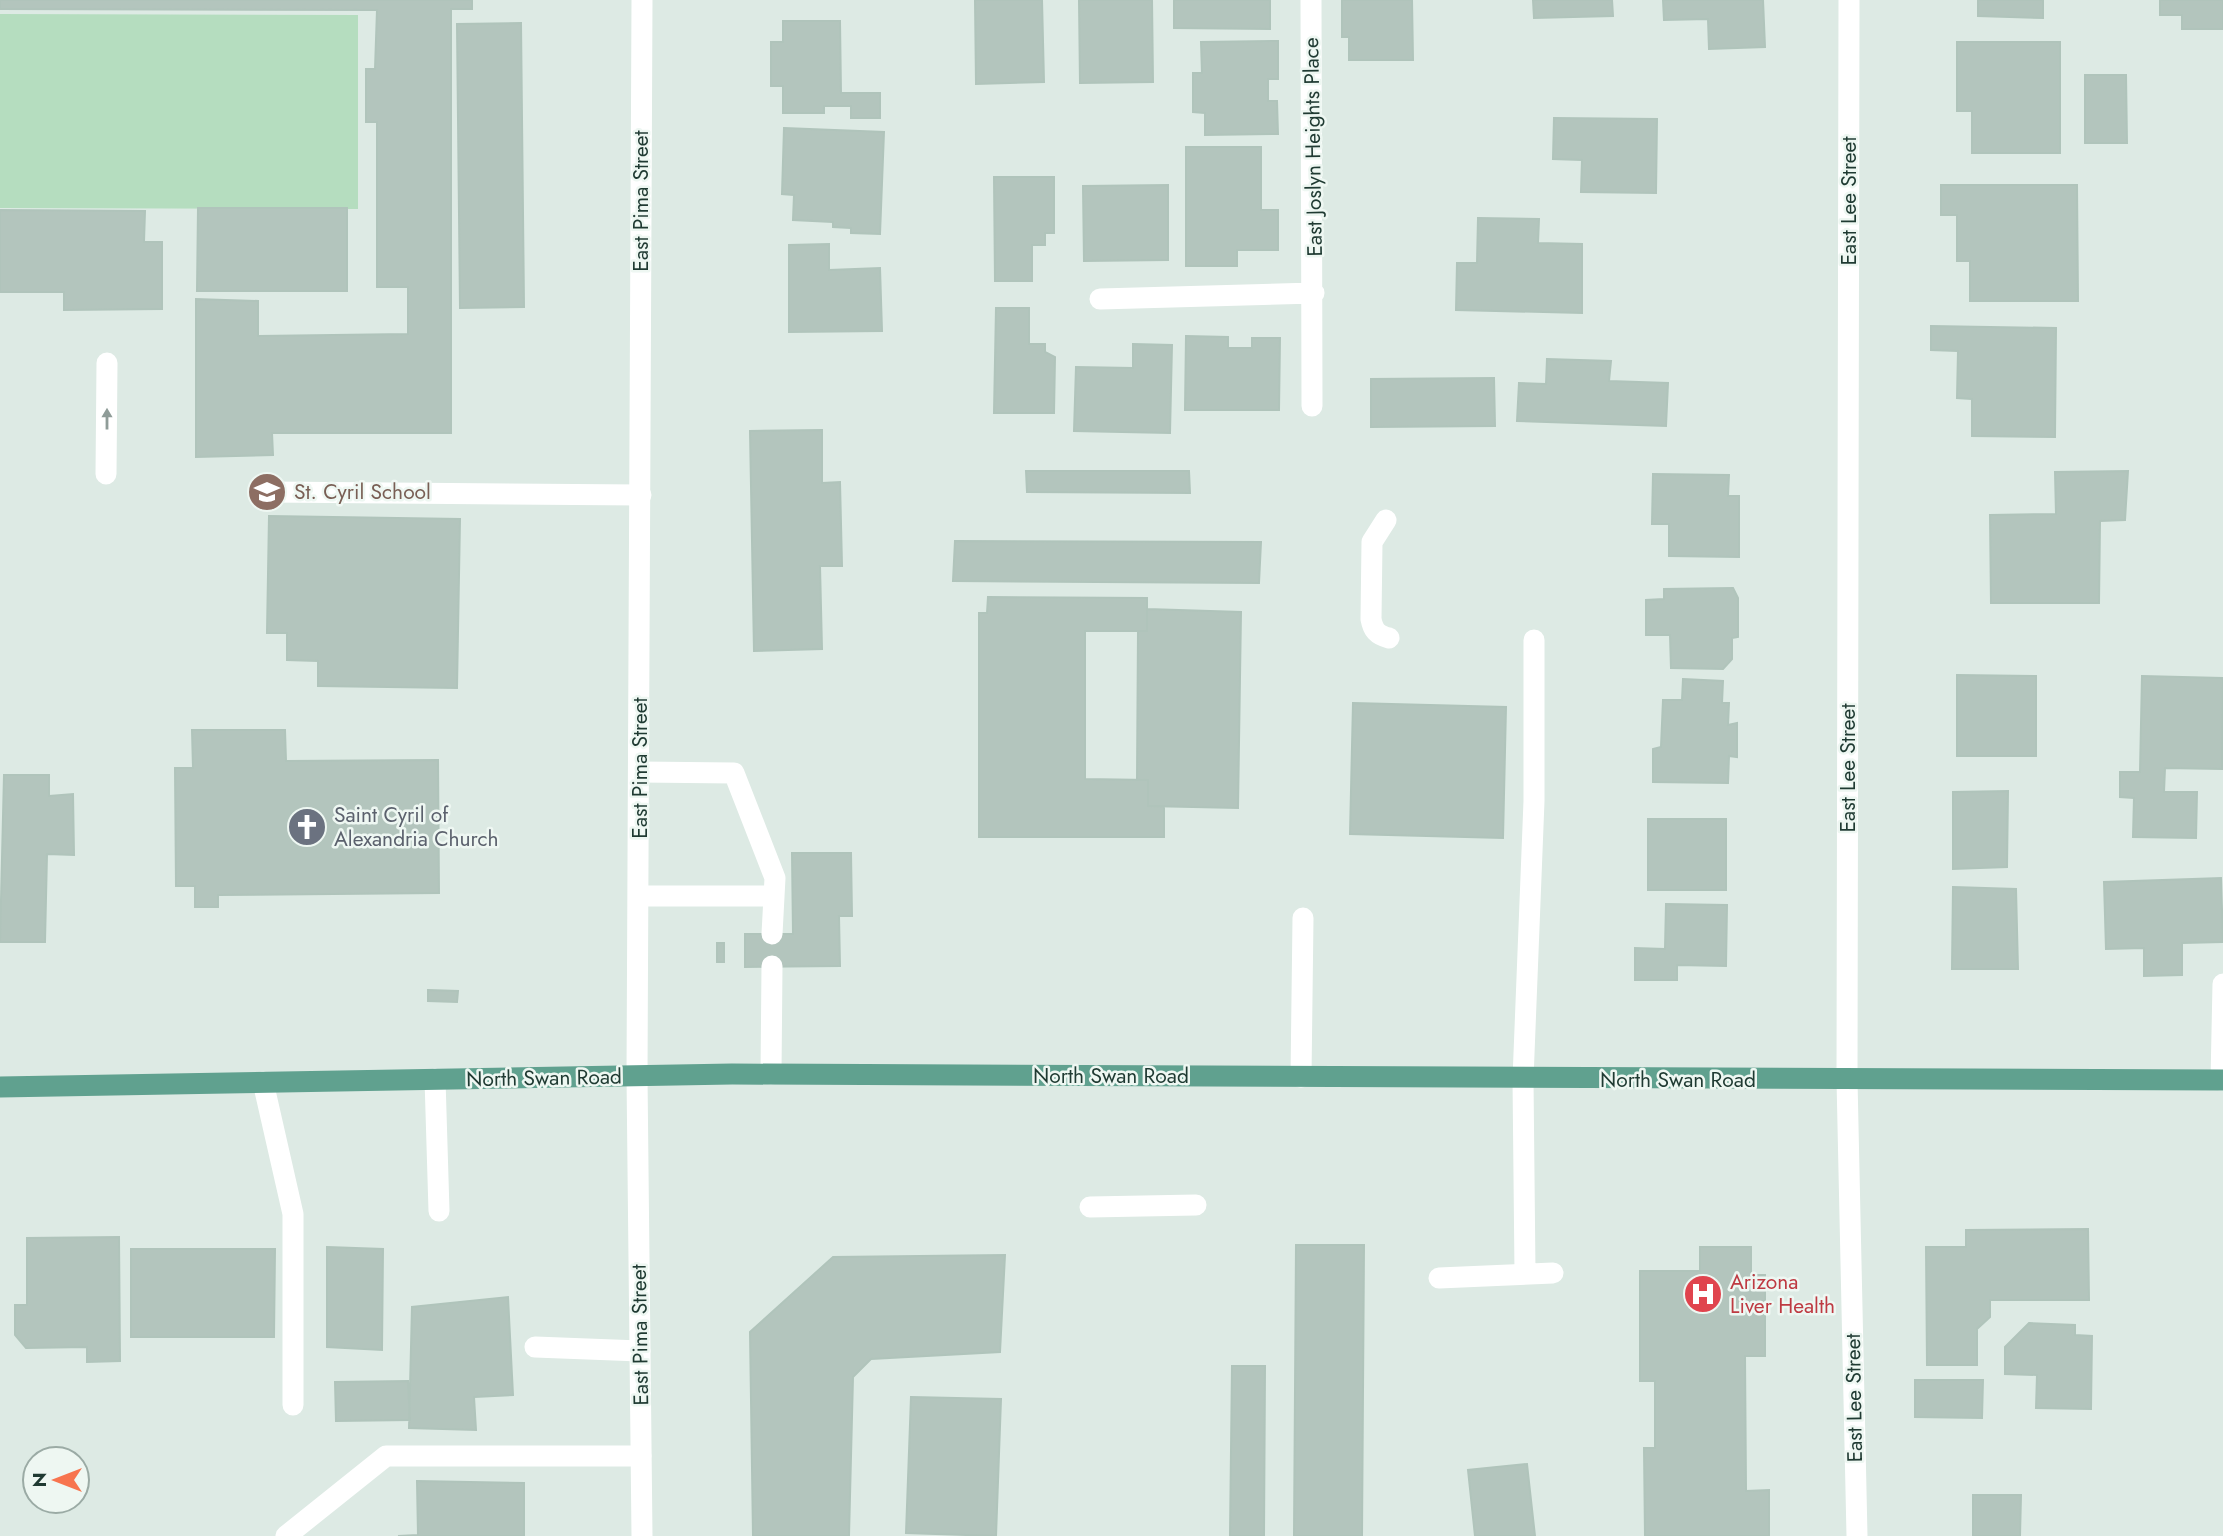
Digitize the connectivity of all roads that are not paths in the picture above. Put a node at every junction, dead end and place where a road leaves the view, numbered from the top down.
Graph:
1 (642, 0) edge
2 (1311, 0) edge
3 (1849, 0) edge
4 (1314, 293) junction
5 (1100, 299) dead end
6 (107, 363) dead end
7 (1312, 406) dead end
8 (106, 474) dead end
9 (268, 492) dead end
10 (641, 495) junction
11 (1386, 520) dead end
12 (1388, 638) dead end
13 (1534, 640) dead end
14 (639, 772) junction
15 (639, 896) junction
16 (774, 896) junction
17 (1303, 918) dead end
18 (772, 934) dead end
19 (772, 966) dead end
20 (2223, 984) edge
21 (771, 1074) junction
22 (638, 1076) junction
23 (1301, 1077) junction
24 (435, 1079) junction
25 (1523, 1079) junction
26 (1847, 1080) junction
27 (2222, 1080) edge
28 (263, 1082) junction
29 (0, 1087) edge
30 (1196, 1205) dead end
31 (1090, 1207) dead end
32 (439, 1211) dead end
33 (1525, 1272) junction
34 (1553, 1273) dead end
35 (1439, 1278) dead end
36 (535, 1347) dead end
37 (639, 1351) junction
38 (293, 1405) dead end
39 (641, 1456) junction
40 (286, 1536) edge
41 (642, 1536) edge
42 (1857, 1536) edge

1 - 10 street, East Pima Street
2 - 4 street, East Joslyn Heights Place
3 - 26 street, East Lee Street
4 - 5 street
4 - 7 street, East Joslyn Heights Place
8 -> 6 street
9 - 10 street
10 - 14 street, East Pima Street
11 - 12 street
13 - 25 street
14 - 15 street, East Pima Street
14 - 16 street
15 - 16 street
15 - 22 street, East Pima Street
16 - 18 street
17 - 23 street
19 - 21 street
20 - 27 street
21 - 22 main road, North Swan Road
21 - 23 main road, North Swan Road
22 - 24 main road, North Swan Road
22 - 37 street, East Pima Street
23 - 25 main road, North Swan Road
24 - 28 main road, North Swan Road
24 - 32 street
25 - 26 main road, North Swan Road
25 - 33 street
26 - 27 main road, North Swan Road
26 - 42 street, East Lee Street
28 - 29 main road, North Swan Road
28 - 38 street
30 - 31 street
33 - 34 street
33 - 35 street
36 - 37 street
37 - 39 street, East Pima Street
39 - 40 street
39 - 41 street, East Pima Street

